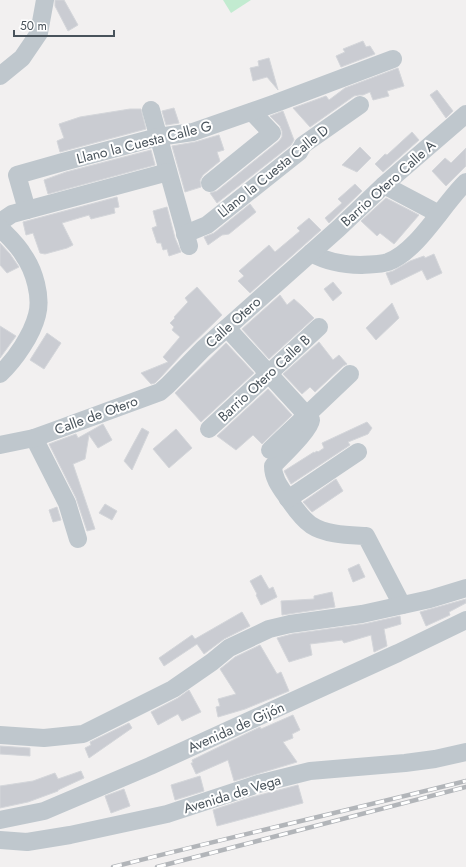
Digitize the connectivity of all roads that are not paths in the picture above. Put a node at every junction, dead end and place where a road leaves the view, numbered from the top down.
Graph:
1 (45, 0) edge
2 (393, 59) dead end
3 (0, 76) edge
4 (360, 105) dead end
5 (151, 110) dead end
6 (252, 112) junction
7 (466, 114) edge
8 (158, 137) junction
9 (168, 172) junction
10 (466, 182) edge
11 (210, 183) dead end
12 (384, 186) junction
13 (27, 210) junction
14 (439, 214) junction
15 (0, 222) edge
16 (0, 228) edge
17 (311, 253) junction
18 (319, 327) dead end
19 (227, 328) junction
20 (0, 374) edge
21 (268, 374) junction
22 (350, 374) dead end
23 (158, 393) joint
24 (307, 415) junction
25 (209, 429) dead end
26 (34, 438) junction
27 (0, 445) edge
28 (270, 450) dead end
29 (358, 452) dead end
30 (288, 499) junction
31 (78, 539) dead end
32 (466, 588) edge
33 (402, 606) junction
34 (466, 620) edge
35 (0, 735) edge
36 (466, 752) edge
37 (0, 820) edge
38 (0, 840) edge

1 - 3 street
2 - 6 street, Llano la Cuesta Calle G
4 - 9 street, Llano la Cuesta Calle D
5 - 8 street
6 - 8 street, Llano la Cuesta Calle G
6 - 11 street
7 - 12 street, Barrio Otero Calle A
8 - 9 street
8 - 13 street, Llano la Cuesta Calle G
9 - 13 street
10 - 14 street
12 - 14 street
12 - 17 street, Barrio Otero Calle A
13 - 15 street
14 - 17 street
16 - 20 street
17 - 19 street, Calle Otero
18 - 21 street, Barrio Otero Calle B
19 - 21 street
19 - 23 street, Calle Otero
21 - 24 street
21 - 25 street, Barrio Otero Calle B
22 - 24 street
23 - 26 street, Calle de Otero
24 - 28 street
24 - 30 street
26 - 27 street, Calle de Otero
26 - 31 street, Calle de Otero
29 - 30 street
30 - 33 street
32 - 33 street
33 - 35 street
34 - 37 street, Avenida de Gijón
36 - 38 street, Avenida de Vega

